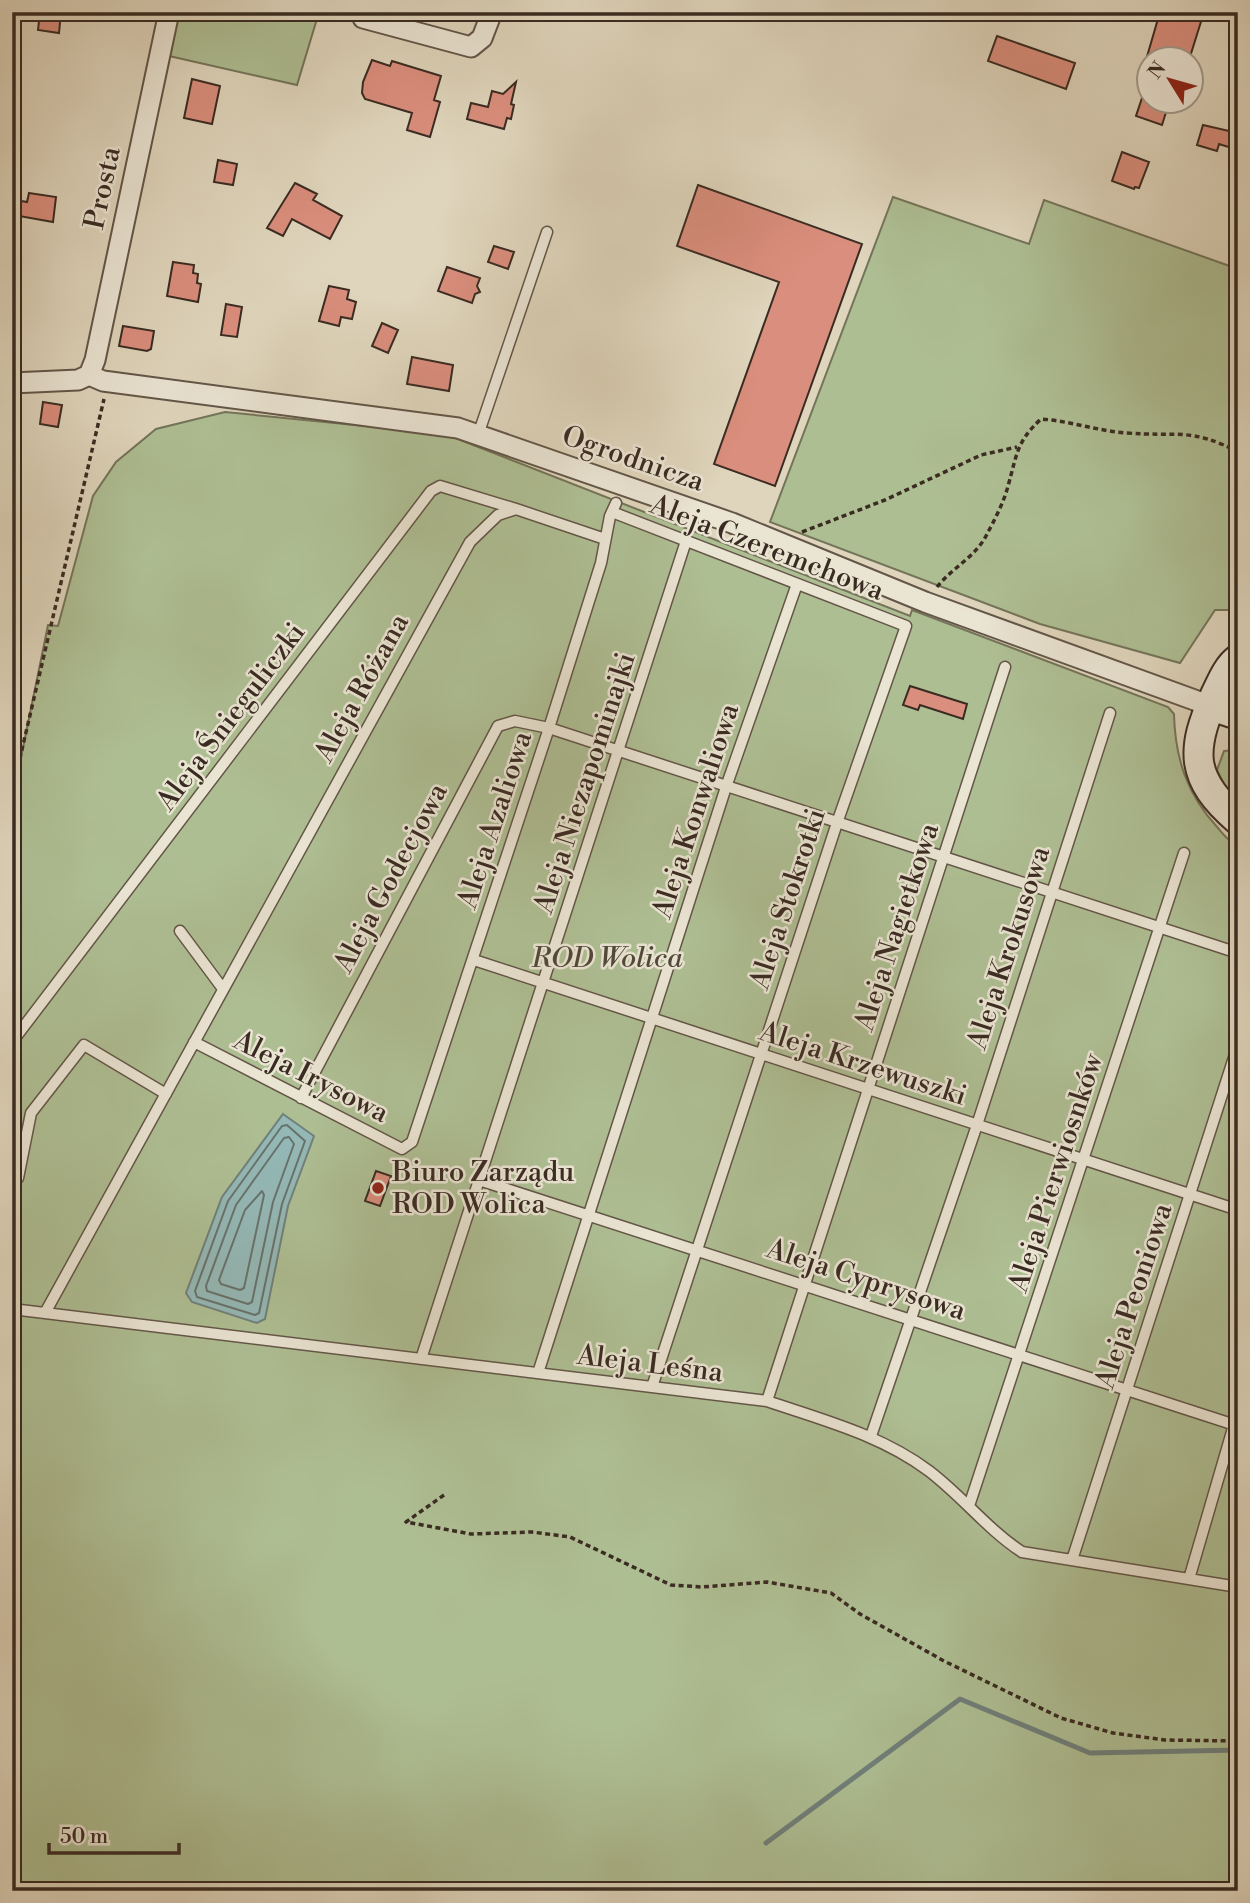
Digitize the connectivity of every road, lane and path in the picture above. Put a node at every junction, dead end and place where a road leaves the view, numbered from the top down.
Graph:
1 (169, 12) edge
2 (492, 12) edge
3 (363, 18) dead end
4 (547, 232) dead end
5 (89, 375) junction
6 (108, 382) junction
7 (12, 383) edge
8 (478, 435) junction
9 (1017, 446) junction
10 (1238, 452) edge
11 (614, 507) joint
12 (516, 509) junction
13 (605, 539) junction
14 (687, 541) junction
15 (782, 544) junction
16 (797, 584) junction
17 (925, 602) junction
18 (906, 626) joint
19 (1238, 659) edge
20 (1005, 667) dead end
21 (1211, 706) junction
22 (1110, 713) dead end
23 (1238, 715) edge
24 (548, 728) junction
25 (620, 752) junction
26 (726, 787) junction
27 (12, 792) edge
28 (1238, 820) edge
29 (836, 823) junction
30 (1184, 853) dead end
31 (943, 858) junction
32 (1050, 893) junction
33 (1160, 928) junction
34 (180, 931) dead end
35 (1238, 953) edge
36 (474, 960) junction
37 (545, 984) junction
38 (223, 989) junction
39 (652, 1019) junction
40 (12, 1042) edge
41 (194, 1042) junction
42 (1238, 1045) edge
43 (761, 1054) junction
44 (868, 1089) junction
45 (166, 1094) junction
46 (301, 1098) junction
47 (977, 1125) junction
48 (407, 1148) joint
49 (1085, 1159) junction
50 (12, 1177) edge
51 (479, 1180) junction
52 (1191, 1195) junction
53 (1238, 1210) edge
54 (589, 1214) junction
55 (698, 1249) junction
56 (804, 1283) junction
57 (12, 1309) edge
58 (46, 1313) junction
59 (912, 1318) junction
60 (1020, 1354) junction
61 (421, 1359) junction
62 (538, 1373) junction
63 (652, 1387) junction
64 (1128, 1388) junction
65 (767, 1401) junction
66 (1238, 1411) edge
67 (1236, 1425) edge
68 (871, 1436) junction
69 (444, 1495) dead end
70 (969, 1506) junction
71 (1072, 1560) junction
72 (1189, 1579) junction
73 (1238, 1587) edge
74 (1238, 1741) edge
75 (1238, 1883) edge
76 (1202, 1891) edge

1 - 5 street, Prosta
2 - 3 street
4 - 8 lane
5 - 6 street, Ogrodnicza
5 - 7 street
6 - 8 street, Ogrodnicza
6 - 27 path
8 - 15 street, Ogrodnicza
9 - 10 path
9 - 15 path
9 - 17 path
11 - 13 lane, Aleja Azaliowa
11 - 14 lane, Aleja Czeremchowa
12 - 13 lane
12 - 38 lane, Aleja Różana
12 - 40 lane, Aleja Śnieguliczki
13 - 24 lane, Aleja Azaliowa
14 - 16 lane, Aleja Czeremchowa
14 - 25 lane, Aleja Niezapominajki
15 - 17 street, Ogrodnicza
16 - 18 lane, Aleja Czeremchowa
16 - 26 lane, Aleja Konwaliowa
17 - 21 street, Ogrodnicza
18 - 29 lane, Aleja Stokrotki
19 - 21 street
20 - 31 lane, Aleja Nagietkowa
21 - 23 street
21 - 28 street
22 - 32 lane, Aleja Krokusowa
24 - 25 lane, Aleja Godecjowa
24 - 36 lane, Aleja Azaliowa
24 - 46 lane, Aleja Godecjowa
25 - 26 lane, Aleja Godecjowa
25 - 37 lane, Aleja Niezapominajki
26 - 29 lane, Aleja Godecjowa
26 - 39 lane, Aleja Konwaliowa
29 - 31 lane, Aleja Godecjowa
29 - 43 lane, Aleja Stokrotki
30 - 33 lane, Aleja Pierwiosnków
31 - 32 lane, Aleja Godecjowa
31 - 44 lane, Aleja Nagietkowa
32 - 33 lane, Aleja Godecjowa
32 - 47 lane, Aleja Krokusowa
33 - 35 lane, Aleja Godecjowa
33 - 49 lane, Aleja Pierwiosnków
34 - 38 lane
36 - 37 lane, Aleja Krzewuszki
36 - 48 lane, Aleja Azaliowa
37 - 39 lane, Aleja Krzewuszki
37 - 51 lane, Aleja Niezapominajki
38 - 41 lane, Aleja Różana
39 - 43 lane, Aleja Krzewuszki
39 - 54 lane, Aleja Konwaliowa
41 - 45 lane, Aleja Różana
41 - 46 lane, Aleja Irysowa
42 - 52 lane, Aleja Peoniowa
43 - 44 lane, Aleja Krzewuszki
43 - 55 lane, Aleja Stokrotki
44 - 47 lane, Aleja Krzewuszki
44 - 56 lane, Aleja Nagietkowa
45 - 50 lane
45 - 58 lane, Aleja Różana
46 - 48 lane, Aleja Irysowa
47 - 49 lane, Aleja Krzewuszki
47 - 59 lane, Aleja Krokusowa
49 - 52 lane, Aleja Krzewuszki
49 - 60 lane, Aleja Pierwiosnków
51 - 54 lane, Aleja Cyprysowa
51 - 61 lane, Aleja Niezapominajki
52 - 53 lane, Aleja Krzewuszki
52 - 64 lane, Aleja Peoniowa
54 - 55 lane, Aleja Cyprysowa
54 - 62 lane, Aleja Konwaliowa
55 - 56 lane, Aleja Cyprysowa
55 - 63 lane, Aleja Stokrotki
56 - 59 lane, Aleja Cyprysowa
56 - 65 lane, Aleja Nagietkowa
57 - 58 lane, Aleja Leśna
58 - 61 lane, Aleja Leśna
59 - 60 lane, Aleja Cyprysowa
59 - 68 lane, Aleja Krokusowa
60 - 64 lane, Aleja Cyprysowa
60 - 70 lane, Aleja Pierwiosnków
61 - 62 lane, Aleja Leśna
62 - 63 lane, Aleja Leśna
63 - 65 lane, Aleja Leśna
64 - 67 lane, Aleja Cyprysowa
64 - 71 lane, Aleja Peoniowa
65 - 68 lane, Aleja Leśna
66 - 67 lane
67 - 72 lane
68 - 70 lane, Aleja Leśna
69 - 74 path
70 - 71 lane, Aleja Leśna
71 - 72 lane, Aleja Leśna
72 - 73 lane, Aleja Leśna
75 - 76 path

